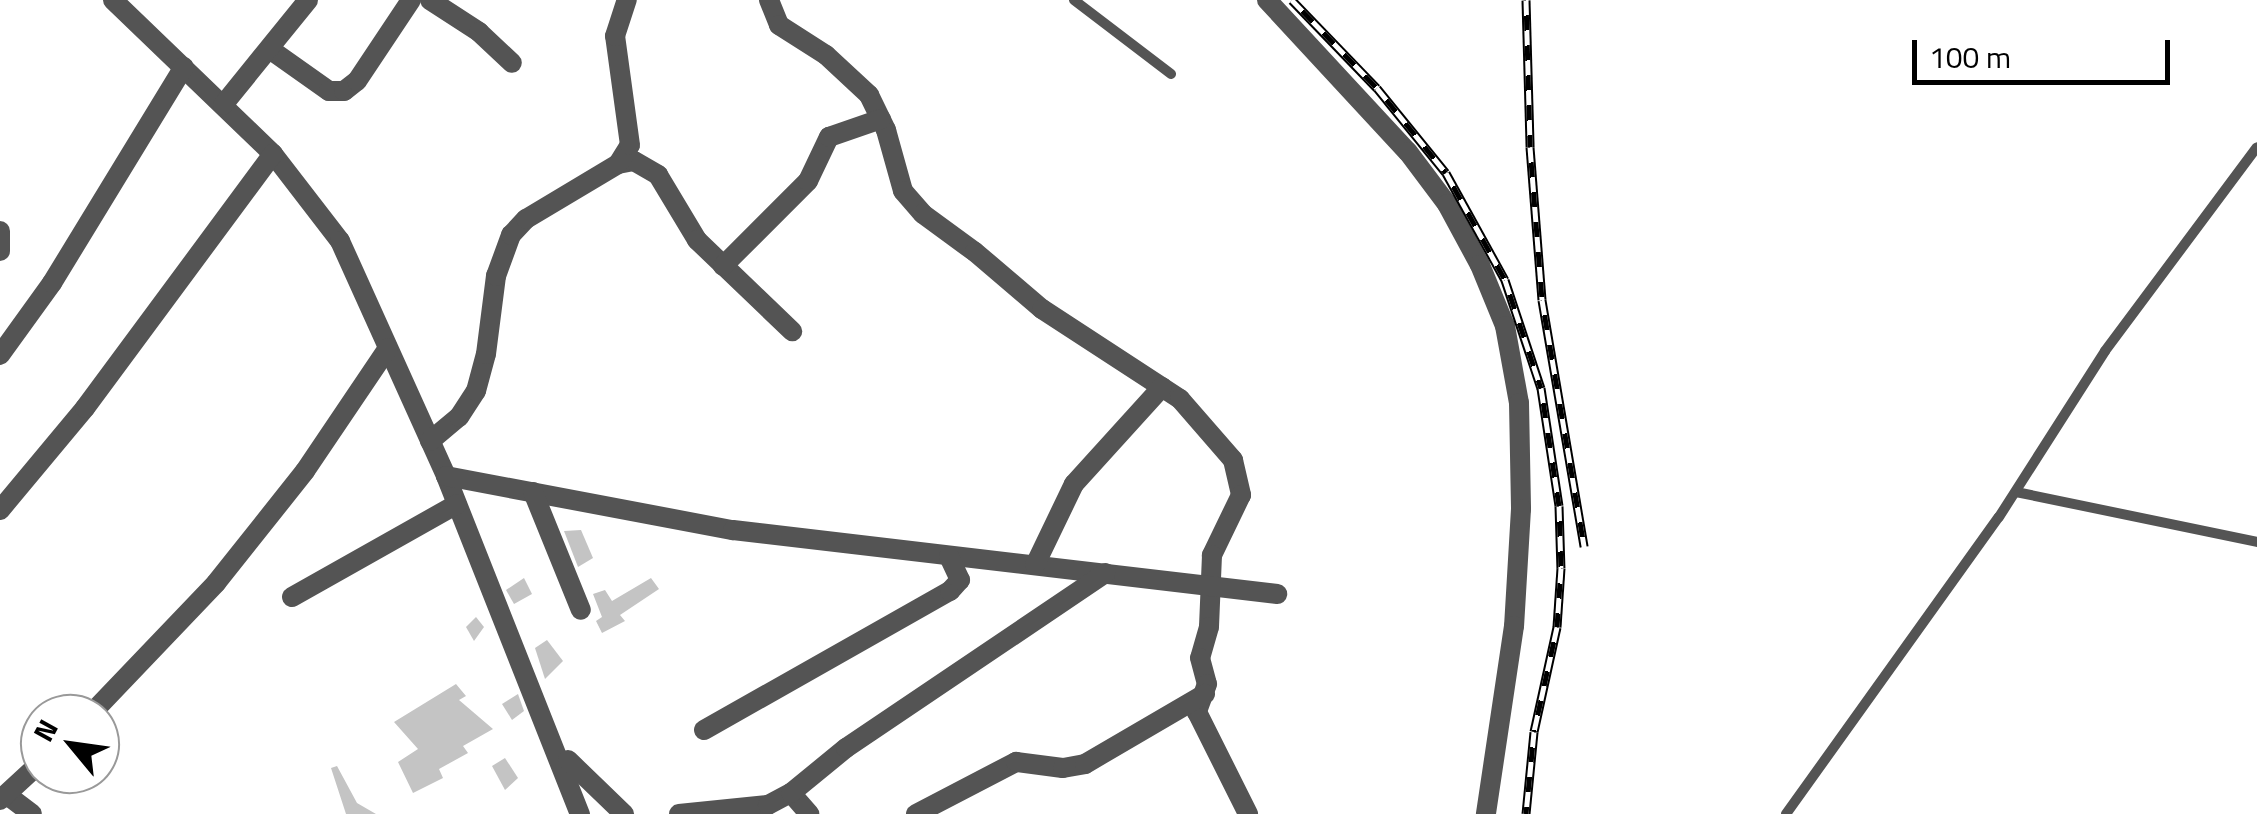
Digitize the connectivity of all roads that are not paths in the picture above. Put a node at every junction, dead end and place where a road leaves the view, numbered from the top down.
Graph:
1 (114, 0) edge
2 (308, 0) edge
3 (411, 0) edge
4 (430, 0) edge
5 (627, 0) edge
6 (769, 0) edge
7 (1074, 0) edge
8 (1266, 0) edge
9 (271, 50) junction
10 (512, 63) dead end
11 (184, 67) junction
12 (1170, 74) dead end
13 (223, 105) junction
14 (881, 119) junction
15 (2257, 147) edge
16 (273, 154) junction
17 (618, 164) junction
18 (0, 231) edge
19 (0, 250) edge
20 (723, 266) junction
21 (792, 330) dead end
22 (388, 348) junction
23 (0, 355) edge
24 (1162, 386) junction
25 (430, 441) junction
26 (446, 476) junction
27 (533, 492) junction
28 (2016, 492) junction
29 (458, 504) junction
30 (0, 510) edge
31 (2257, 542) edge
32 (949, 556) junction
33 (1034, 566) junction
34 (1105, 573) junction
35 (1210, 587) junction
36 (1277, 594) dead end
37 (292, 596) dead end
38 (580, 610) dead end
39 (111, 694) edge
40 (1206, 694) junction
41 (704, 730) dead end
42 (556, 745) junction
43 (791, 793) junction
44 (3, 797) edge
45 (32, 814) edge
46 (580, 814) edge
47 (624, 814) edge
48 (679, 814) edge
49 (808, 814) edge
50 (916, 814) edge
51 (1248, 814) edge
52 (1486, 814) edge
53 (1786, 814) edge

1 - 11 street
2 - 9 street
3 - 9 street
4 - 10 street
5 - 17 street
6 - 14 street
7 - 12 lane
8 - 52 street
9 - 13 street
11 - 13 street
11 - 23 street
13 - 16 street
14 - 20 street
14 - 24 street
15 - 28 lane
16 - 22 street
16 - 30 street
17 - 20 street
17 - 25 street
18 - 19 street
20 - 21 street
22 - 25 street
22 - 39 street
24 - 33 street
24 - 35 street
25 - 26 street
26 - 27 street
26 - 29 street
27 - 32 street
27 - 38 street
28 - 31 lane
28 - 53 lane
29 - 37 street
29 - 42 street
32 - 33 street
32 - 41 street
33 - 34 street
34 - 35 street
34 - 43 street
35 - 36 street
35 - 40 street
40 - 50 street
40 - 51 street
42 - 46 street
42 - 47 street
43 - 48 street
43 - 49 street
44 - 45 street

